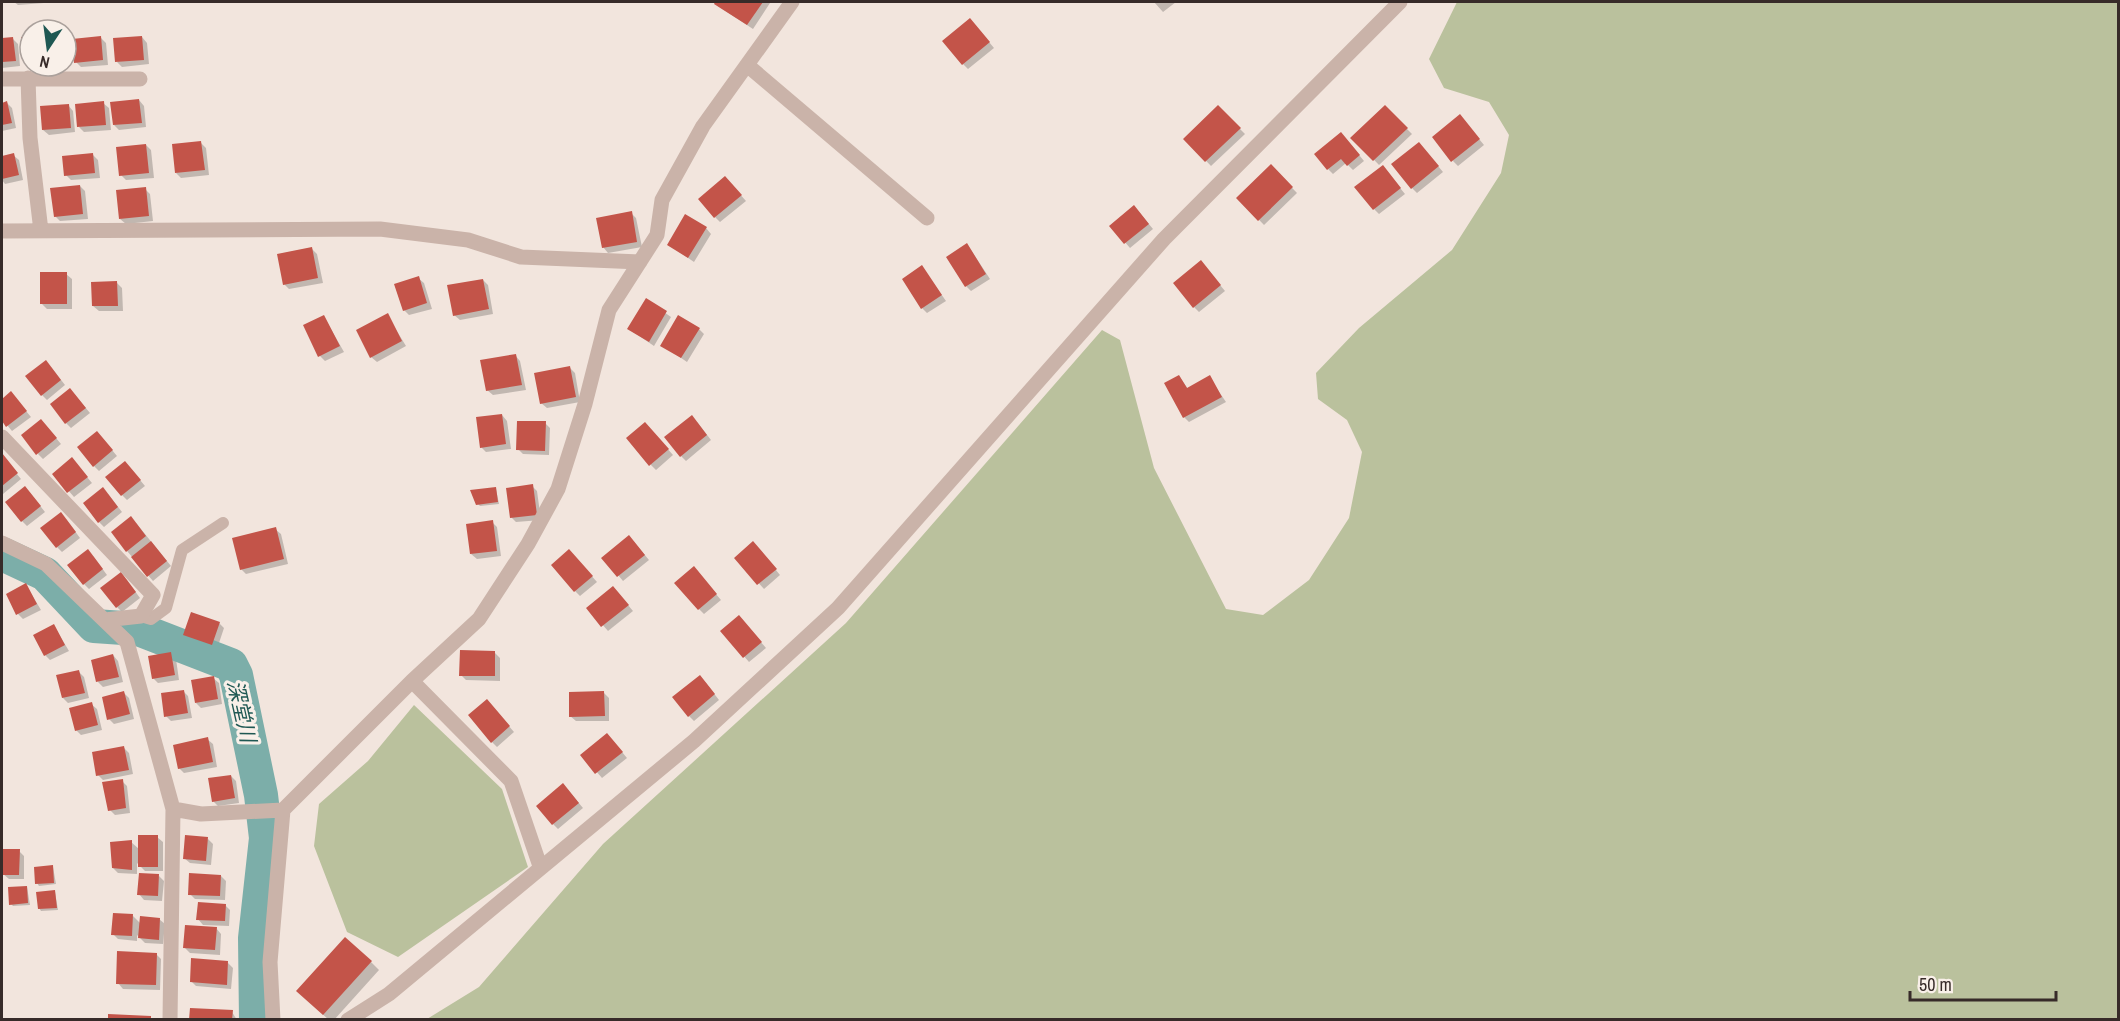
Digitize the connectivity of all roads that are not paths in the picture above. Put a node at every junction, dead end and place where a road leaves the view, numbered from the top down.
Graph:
1 (792, 2) edge
2 (1400, 2) edge
3 (747, 65) junction
4 (28, 78) junction
5 (2, 79) edge
6 (140, 79) dead end
7 (927, 218) dead end
8 (2, 231) edge
9 (40, 231) junction
10 (640, 262) junction
11 (2, 437) edge
12 (223, 523) dead end
13 (2, 543) edge
14 (141, 616) junction
15 (105, 620) junction
16 (412, 681) junction
17 (173, 809) junction
18 (283, 810) junction
19 (540, 866) junction
20 (170, 1020) edge
21 (273, 1020) edge
22 (348, 1020) edge

1 - 3 street
2 - 19 street
3 - 7 street
3 - 10 street
4 - 5 street
4 - 6 street
4 - 9 street
8 - 9 street
9 - 10 street
10 - 16 street
11 - 14 street
12 - 14 lane
13 - 15 street
14 - 15 street
15 - 17 street
16 - 18 street
16 - 19 street
17 - 18 street
17 - 20 street
18 - 21 street
19 - 22 street

